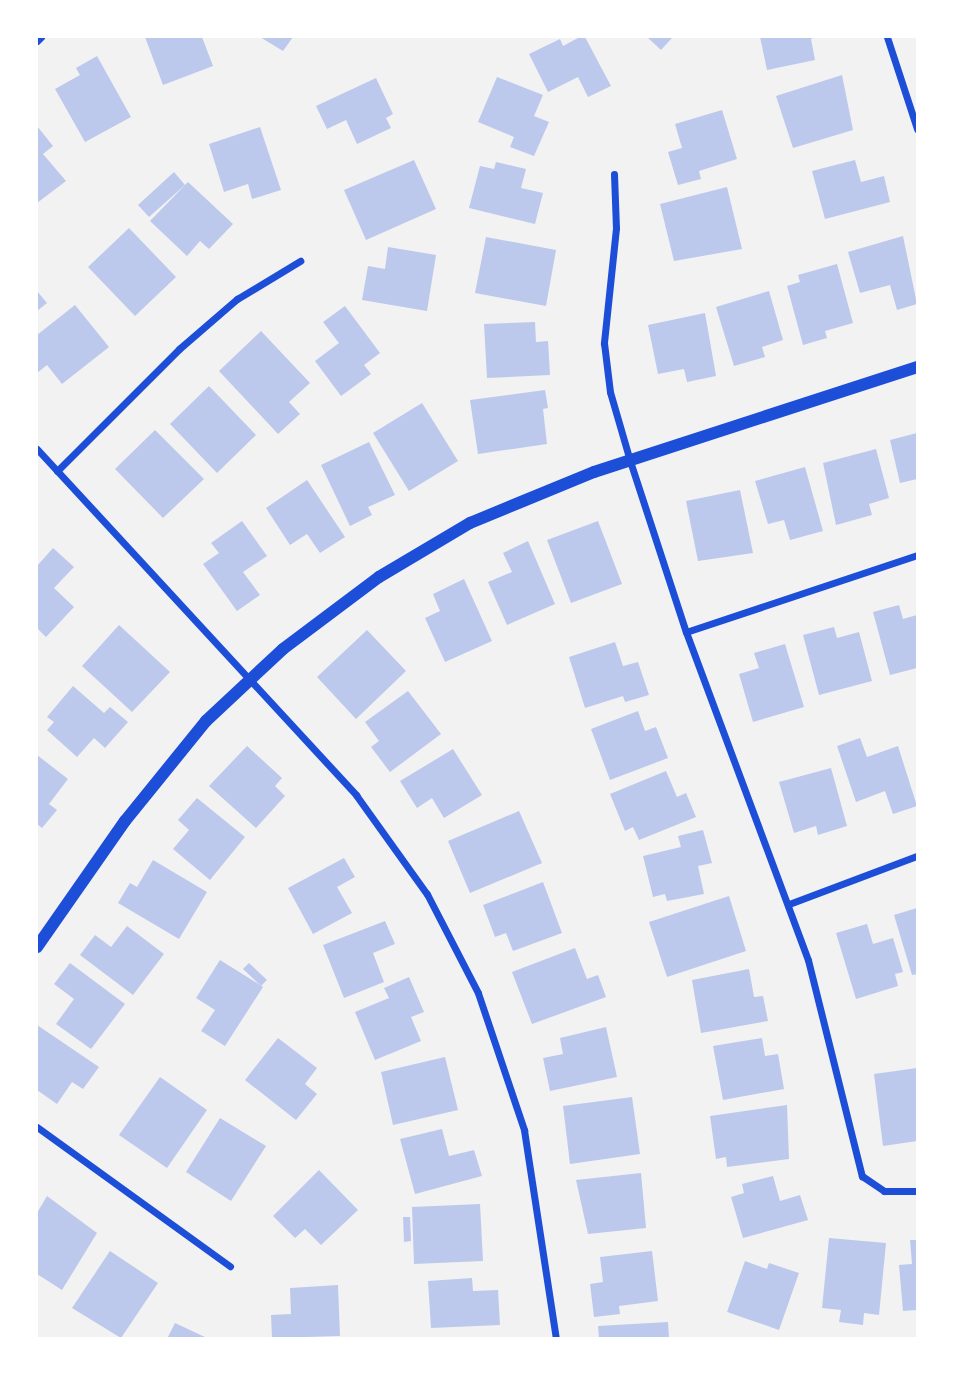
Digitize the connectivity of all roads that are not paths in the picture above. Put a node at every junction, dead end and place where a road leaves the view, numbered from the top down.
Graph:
1 (41, 37) edge
2 (887, 37) edge
3 (37, 41) edge
4 (917, 129) edge
5 (614, 174) dead end
6 (300, 261) dead end
7 (917, 367) edge
8 (37, 449) edge
9 (630, 461) junction
10 (57, 471) junction
11 (917, 555) edge
12 (686, 632) junction
13 (250, 677) junction
14 (917, 856) edge
15 (789, 904) junction
16 (37, 947) edge
17 (37, 1128) edge
18 (917, 1191) edge
19 (230, 1266) dead end
20 (556, 1338) edge

1 - 3 street
2 - 4 street
5 - 9 street
6 - 10 street
7 - 9 street
8 - 10 street
9 - 12 street
9 - 13 street
10 - 13 street
11 - 12 street
12 - 15 street
13 - 16 street
13 - 20 street
14 - 15 street
15 - 18 street
17 - 19 street

